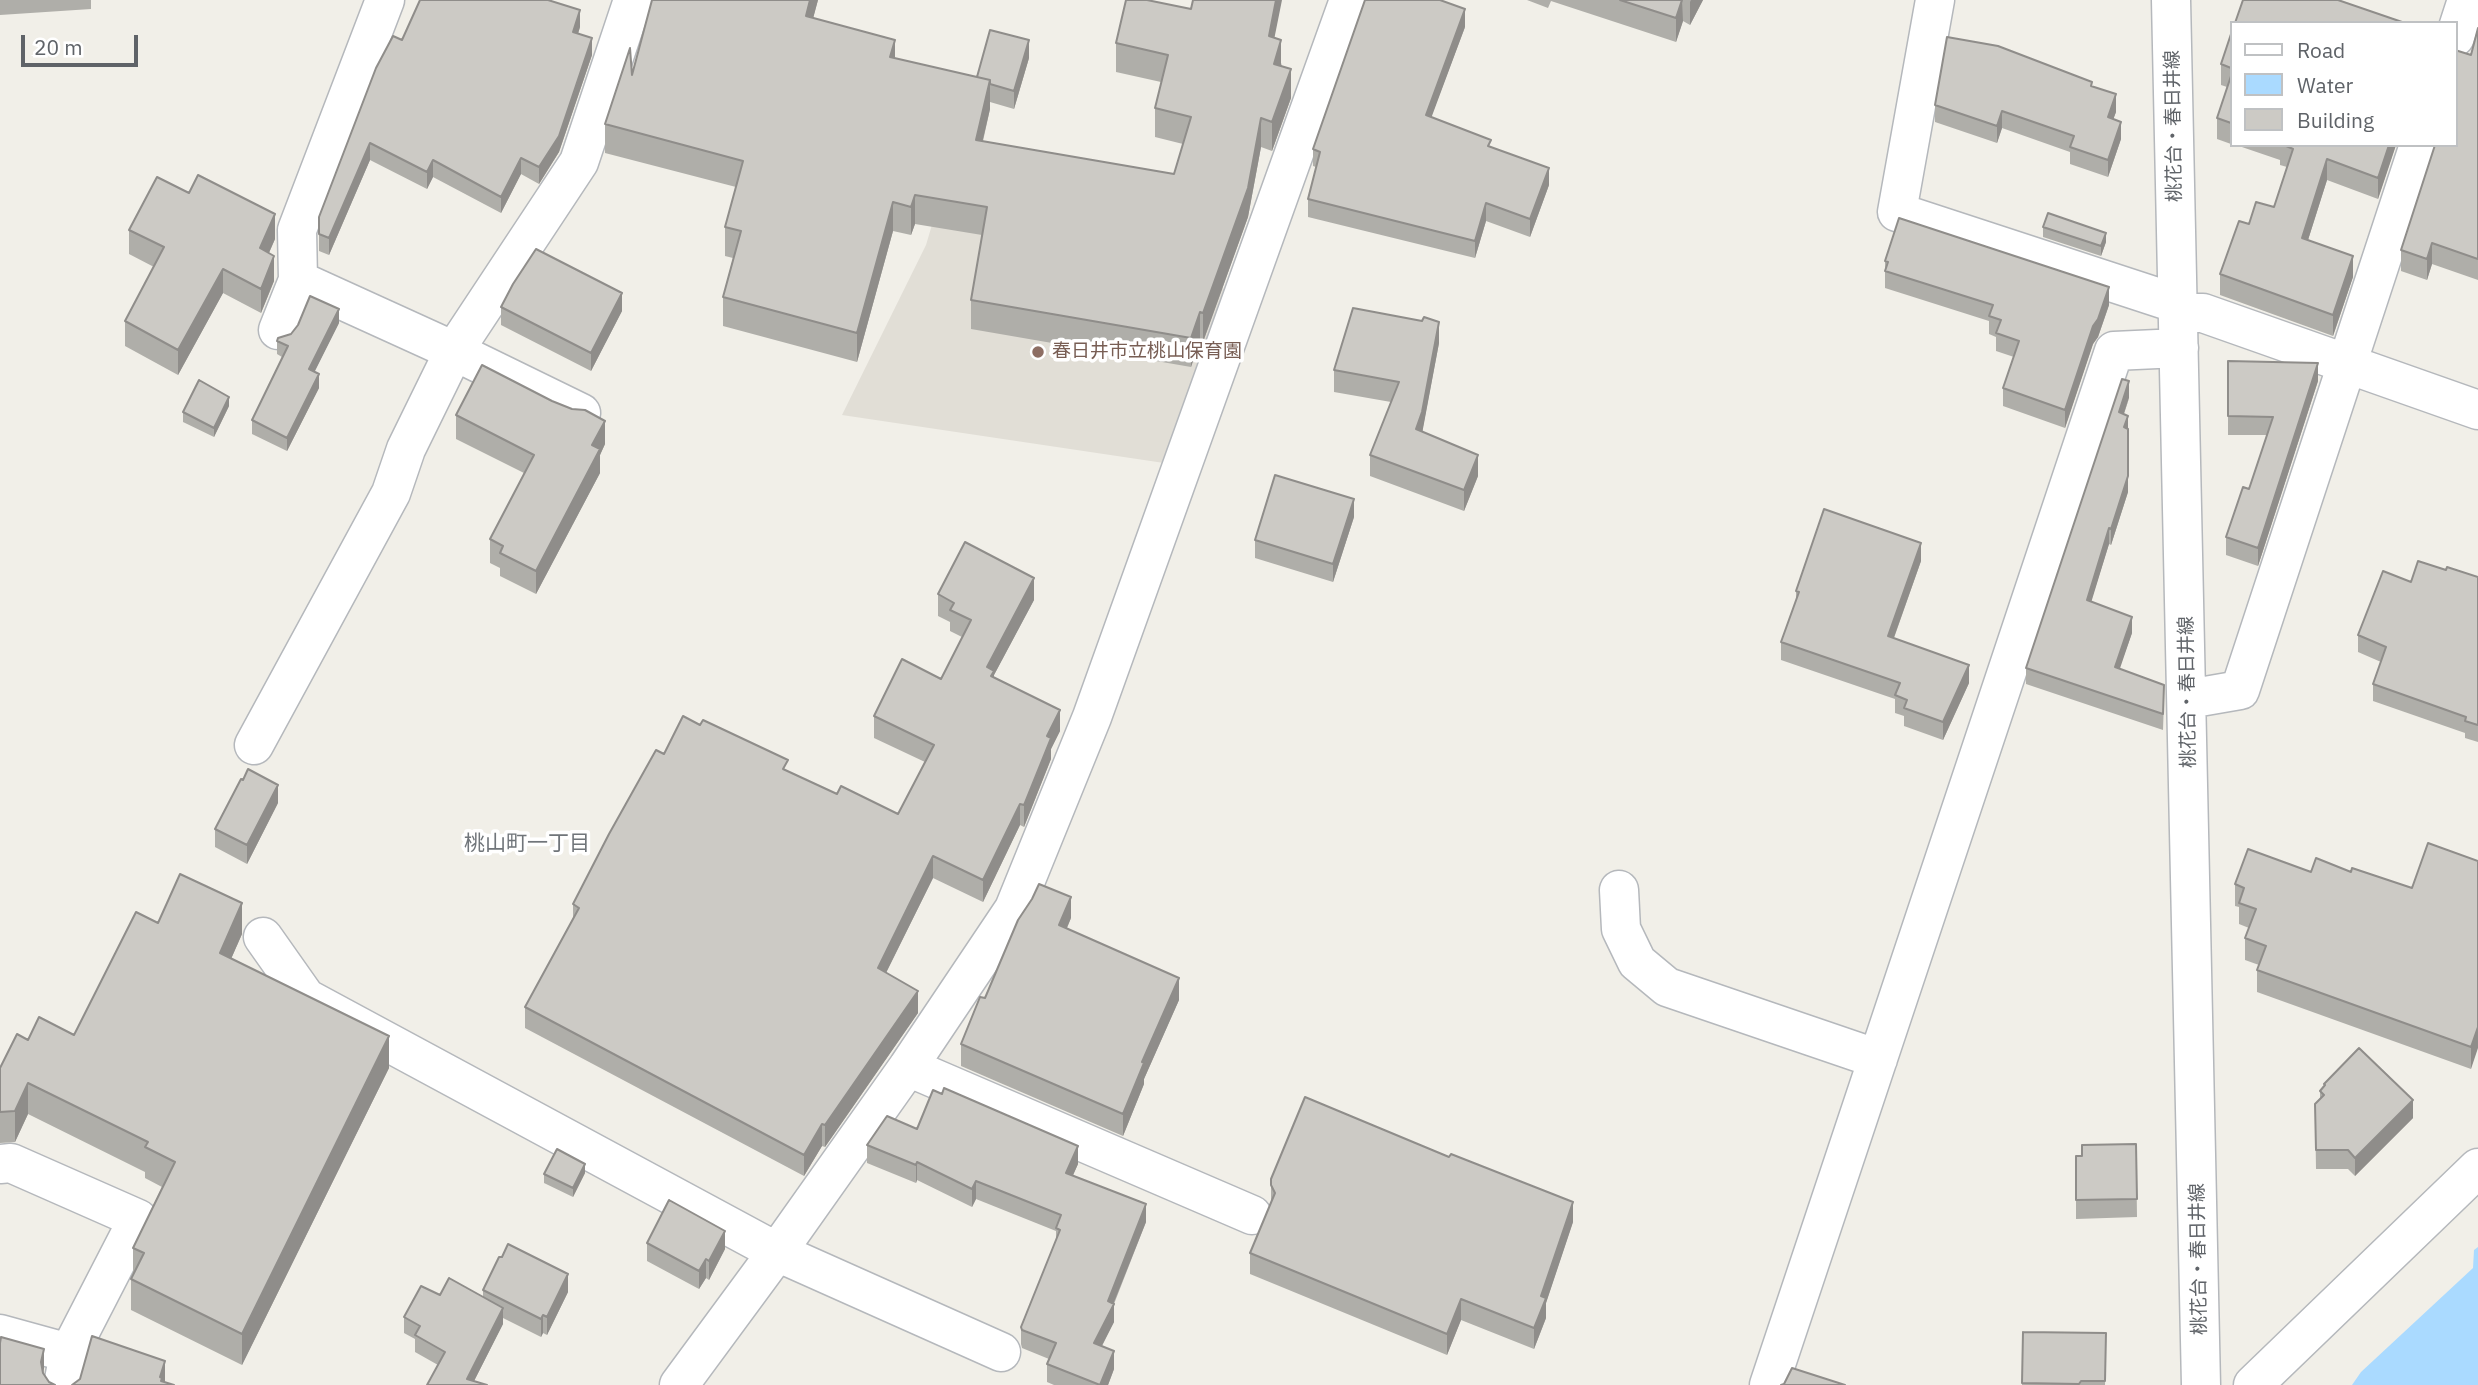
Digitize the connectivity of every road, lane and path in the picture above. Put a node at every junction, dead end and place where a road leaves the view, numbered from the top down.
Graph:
1 (385, 0) edge
2 (633, 0) edge
3 (1349, 0) edge
4 (1935, 0) edge
5 (2171, 0) edge
6 (2467, 0) edge
7 (2457, 31) edge
8 (2418, 147) edge
9 (298, 280) junction
10 (2179, 322) junction
11 (278, 330) dead end
12 (454, 351) junction
13 (2348, 363) junction
14 (2478, 410) edge
15 (580, 413) edge
16 (2188, 699) junction
17 (254, 746) dead end
18 (1619, 890) dead end
19 (263, 937) dead end
20 (1878, 1059) junction
21 (908, 1067) junction
22 (0, 1164) edge
23 (2478, 1168) edge
24 (1252, 1215) dead end
25 (777, 1252) junction
26 (0, 1334) edge
27 (1001, 1352) dead end
28 (66, 1369) edge
29 (679, 1385) edge
30 (1769, 1385) edge
31 (2202, 1385) edge
32 (2252, 1385) edge

1 - 9 street
2 - 12 street
3 - 21 street
4 - 10 street
5 - 10 street, 桃花台・春日井線
6 - 7 street
8 - 13 street
9 - 11 street
9 - 12 street
10 - 13 street
10 - 16 street, 桃花台・春日井線
10 - 20 street
12 - 15 street
12 - 17 street
13 - 14 street
13 - 16 street
16 - 31 street, 桃花台・春日井線
18 - 20 street
19 - 25 street
20 - 30 street
21 - 24 street
21 - 25 street
22 - 28 street
23 - 32 street
25 - 27 street
25 - 29 street
26 - 28 street

